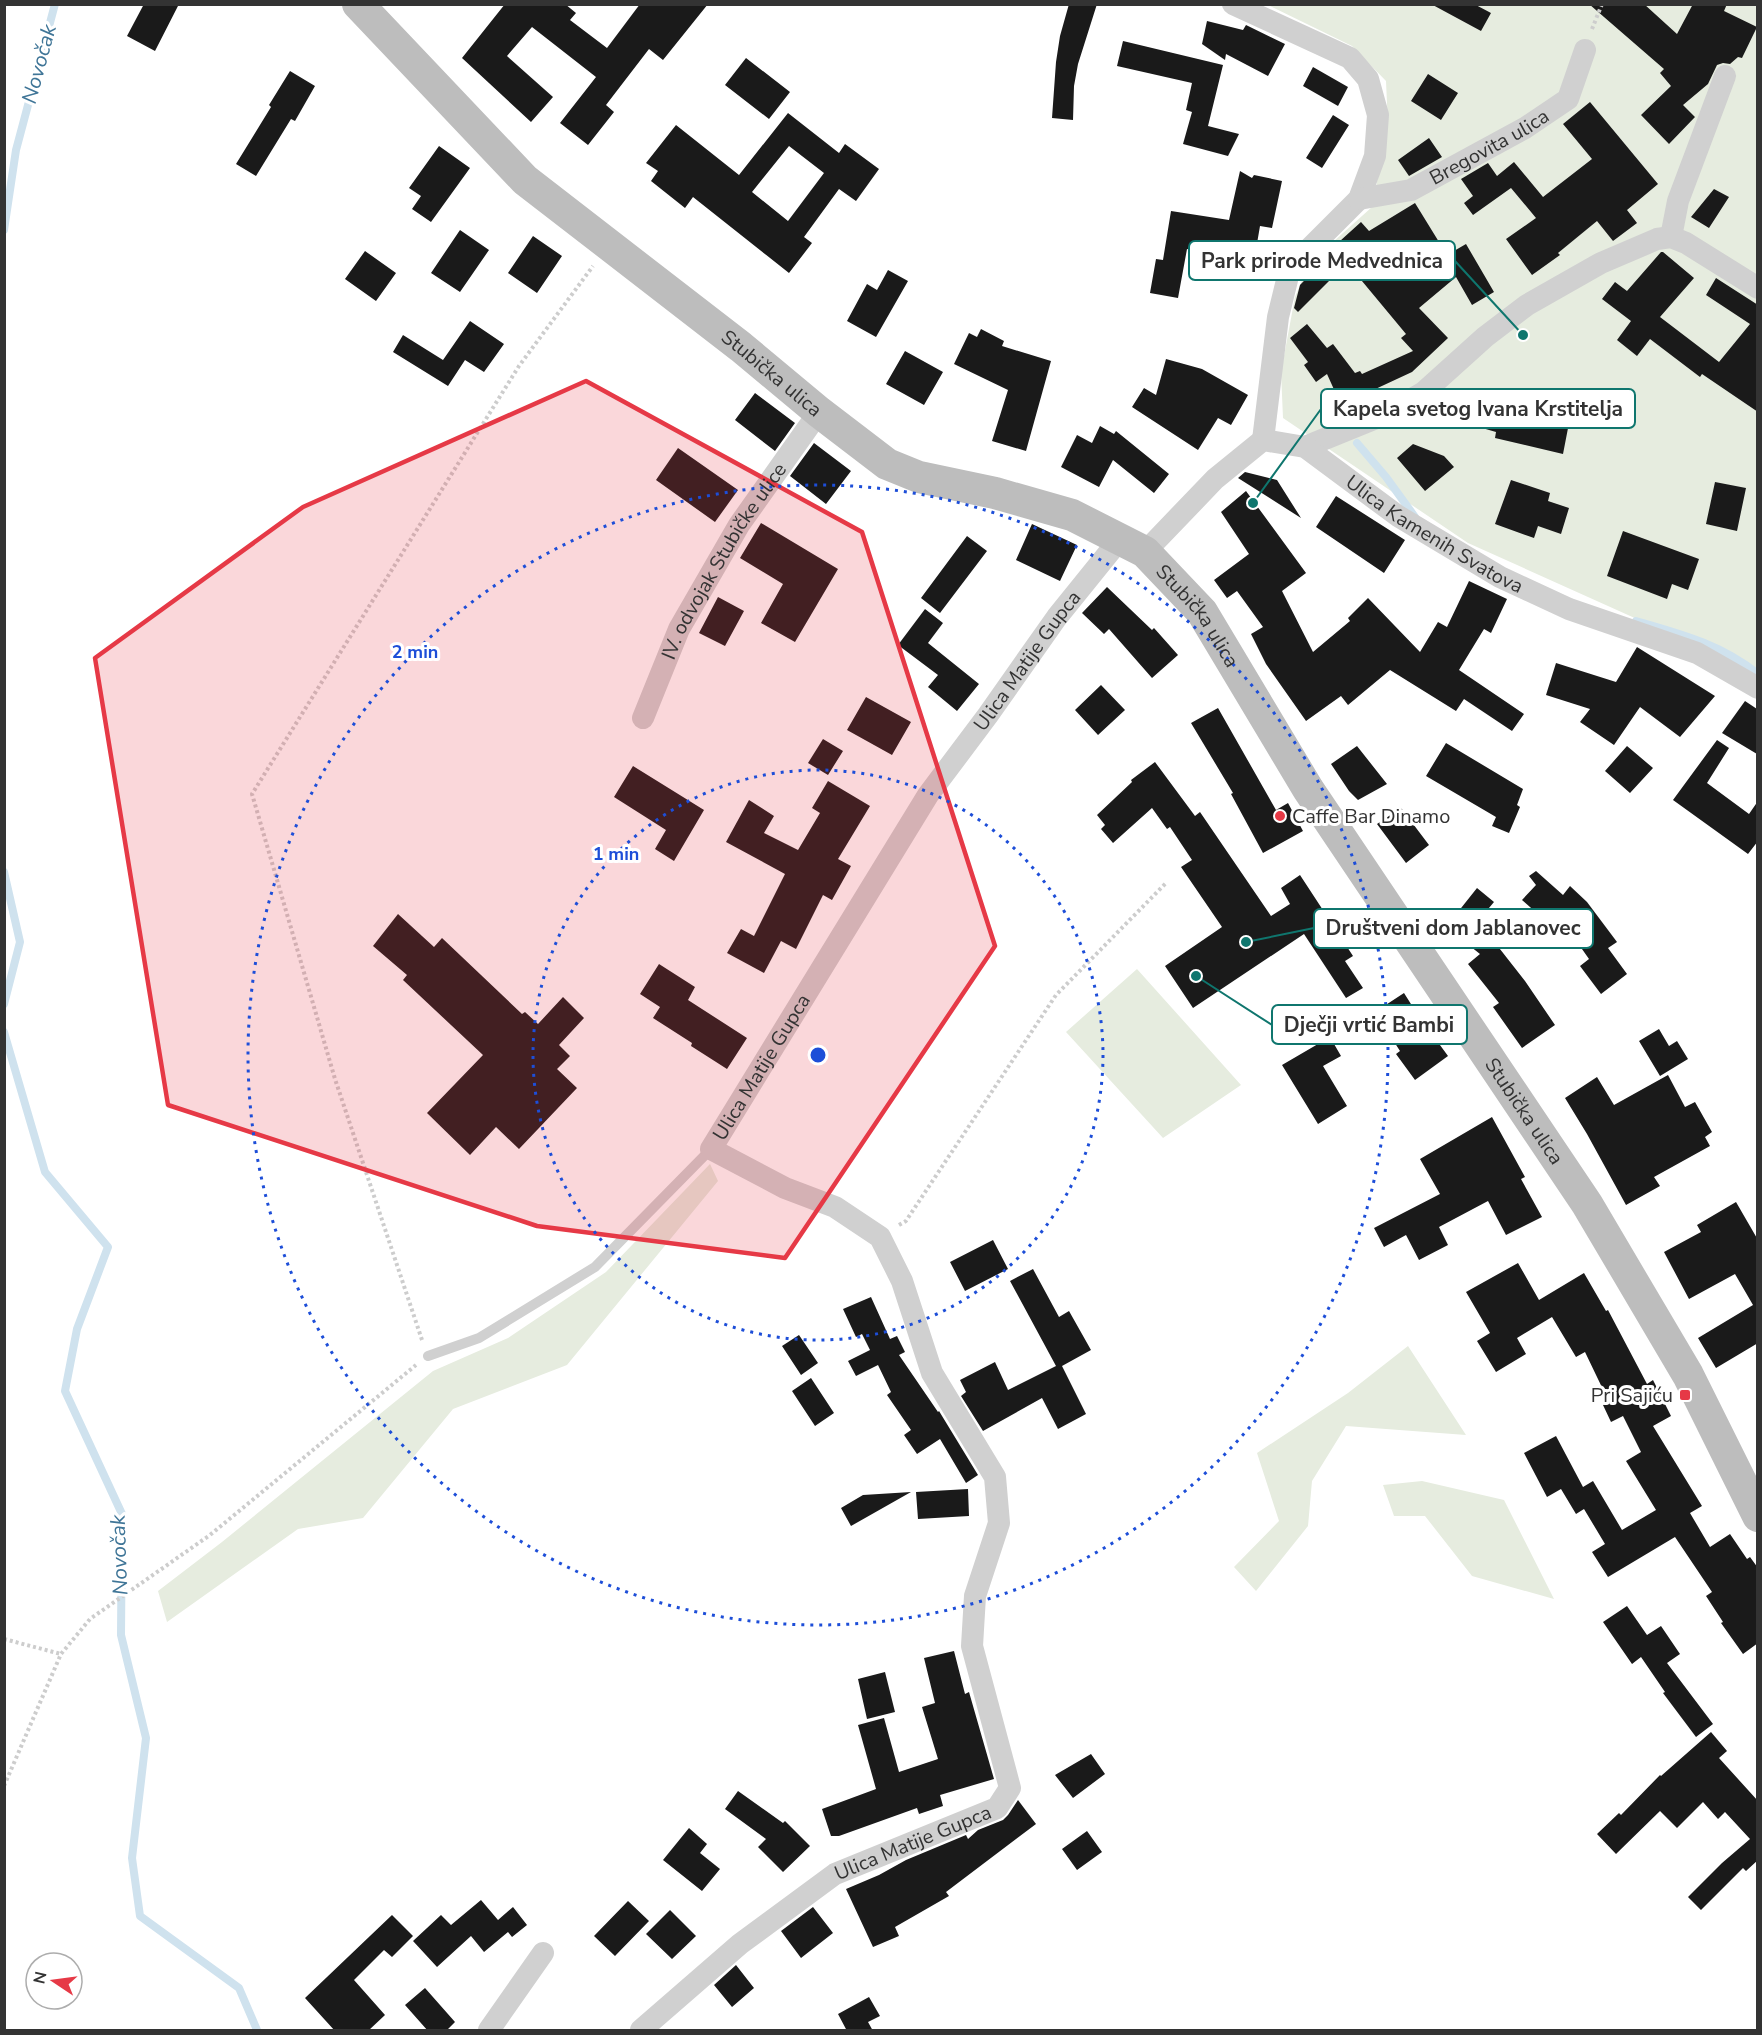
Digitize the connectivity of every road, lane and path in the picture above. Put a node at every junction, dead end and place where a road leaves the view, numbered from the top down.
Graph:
1 (358, 4) edge
2 (1233, 4) edge
3 (1585, 50) dead end
4 (1725, 76) dead end
5 (1359, 199) junction
6 (1671, 237) junction
7 (609, 245) junction
8 (1758, 288) edge
9 (819, 412) junction
10 (1263, 440) junction
11 (1305, 447) junction
12 (1133, 545) junction
13 (1758, 688) edge
14 (643, 718) dead end
15 (1167, 882) dead end
16 (711, 1149) junction
17 (880, 1237) junction
18 (428, 1356) junction
19 (1758, 1516) edge
20 (4, 1639) edge
21 (61, 1654) junction
22 (4, 1785) edge
23 (543, 1953) dead end
24 (489, 2031) edge
25 (641, 2031) edge

1 - 7 main road, Stubička ulica
2 - 5 street
3 - 5 street, Bregovita ulica
4 - 6 street
5 - 10 street
6 - 8 street
6 - 11 street
7 - 9 main road, Stubička ulica
7 - 18 path
9 - 12 main road, Stubička ulica
9 - 14 street, IV. odvojak Stubičke ulice
10 - 11 street, Ulica Kamenih Svatova
10 - 12 street
11 - 13 street, Ulica Kamenih Svatova
12 - 16 street, Ulica Matije Gupca
12 - 19 main road, Stubička ulica
15 - 17 path
16 - 17 street, Ulica Matije Gupca
16 - 18 lane
17 - 25 street, Ulica Matije Gupca
18 - 21 path
20 - 21 path
21 - 22 path
23 - 24 street

